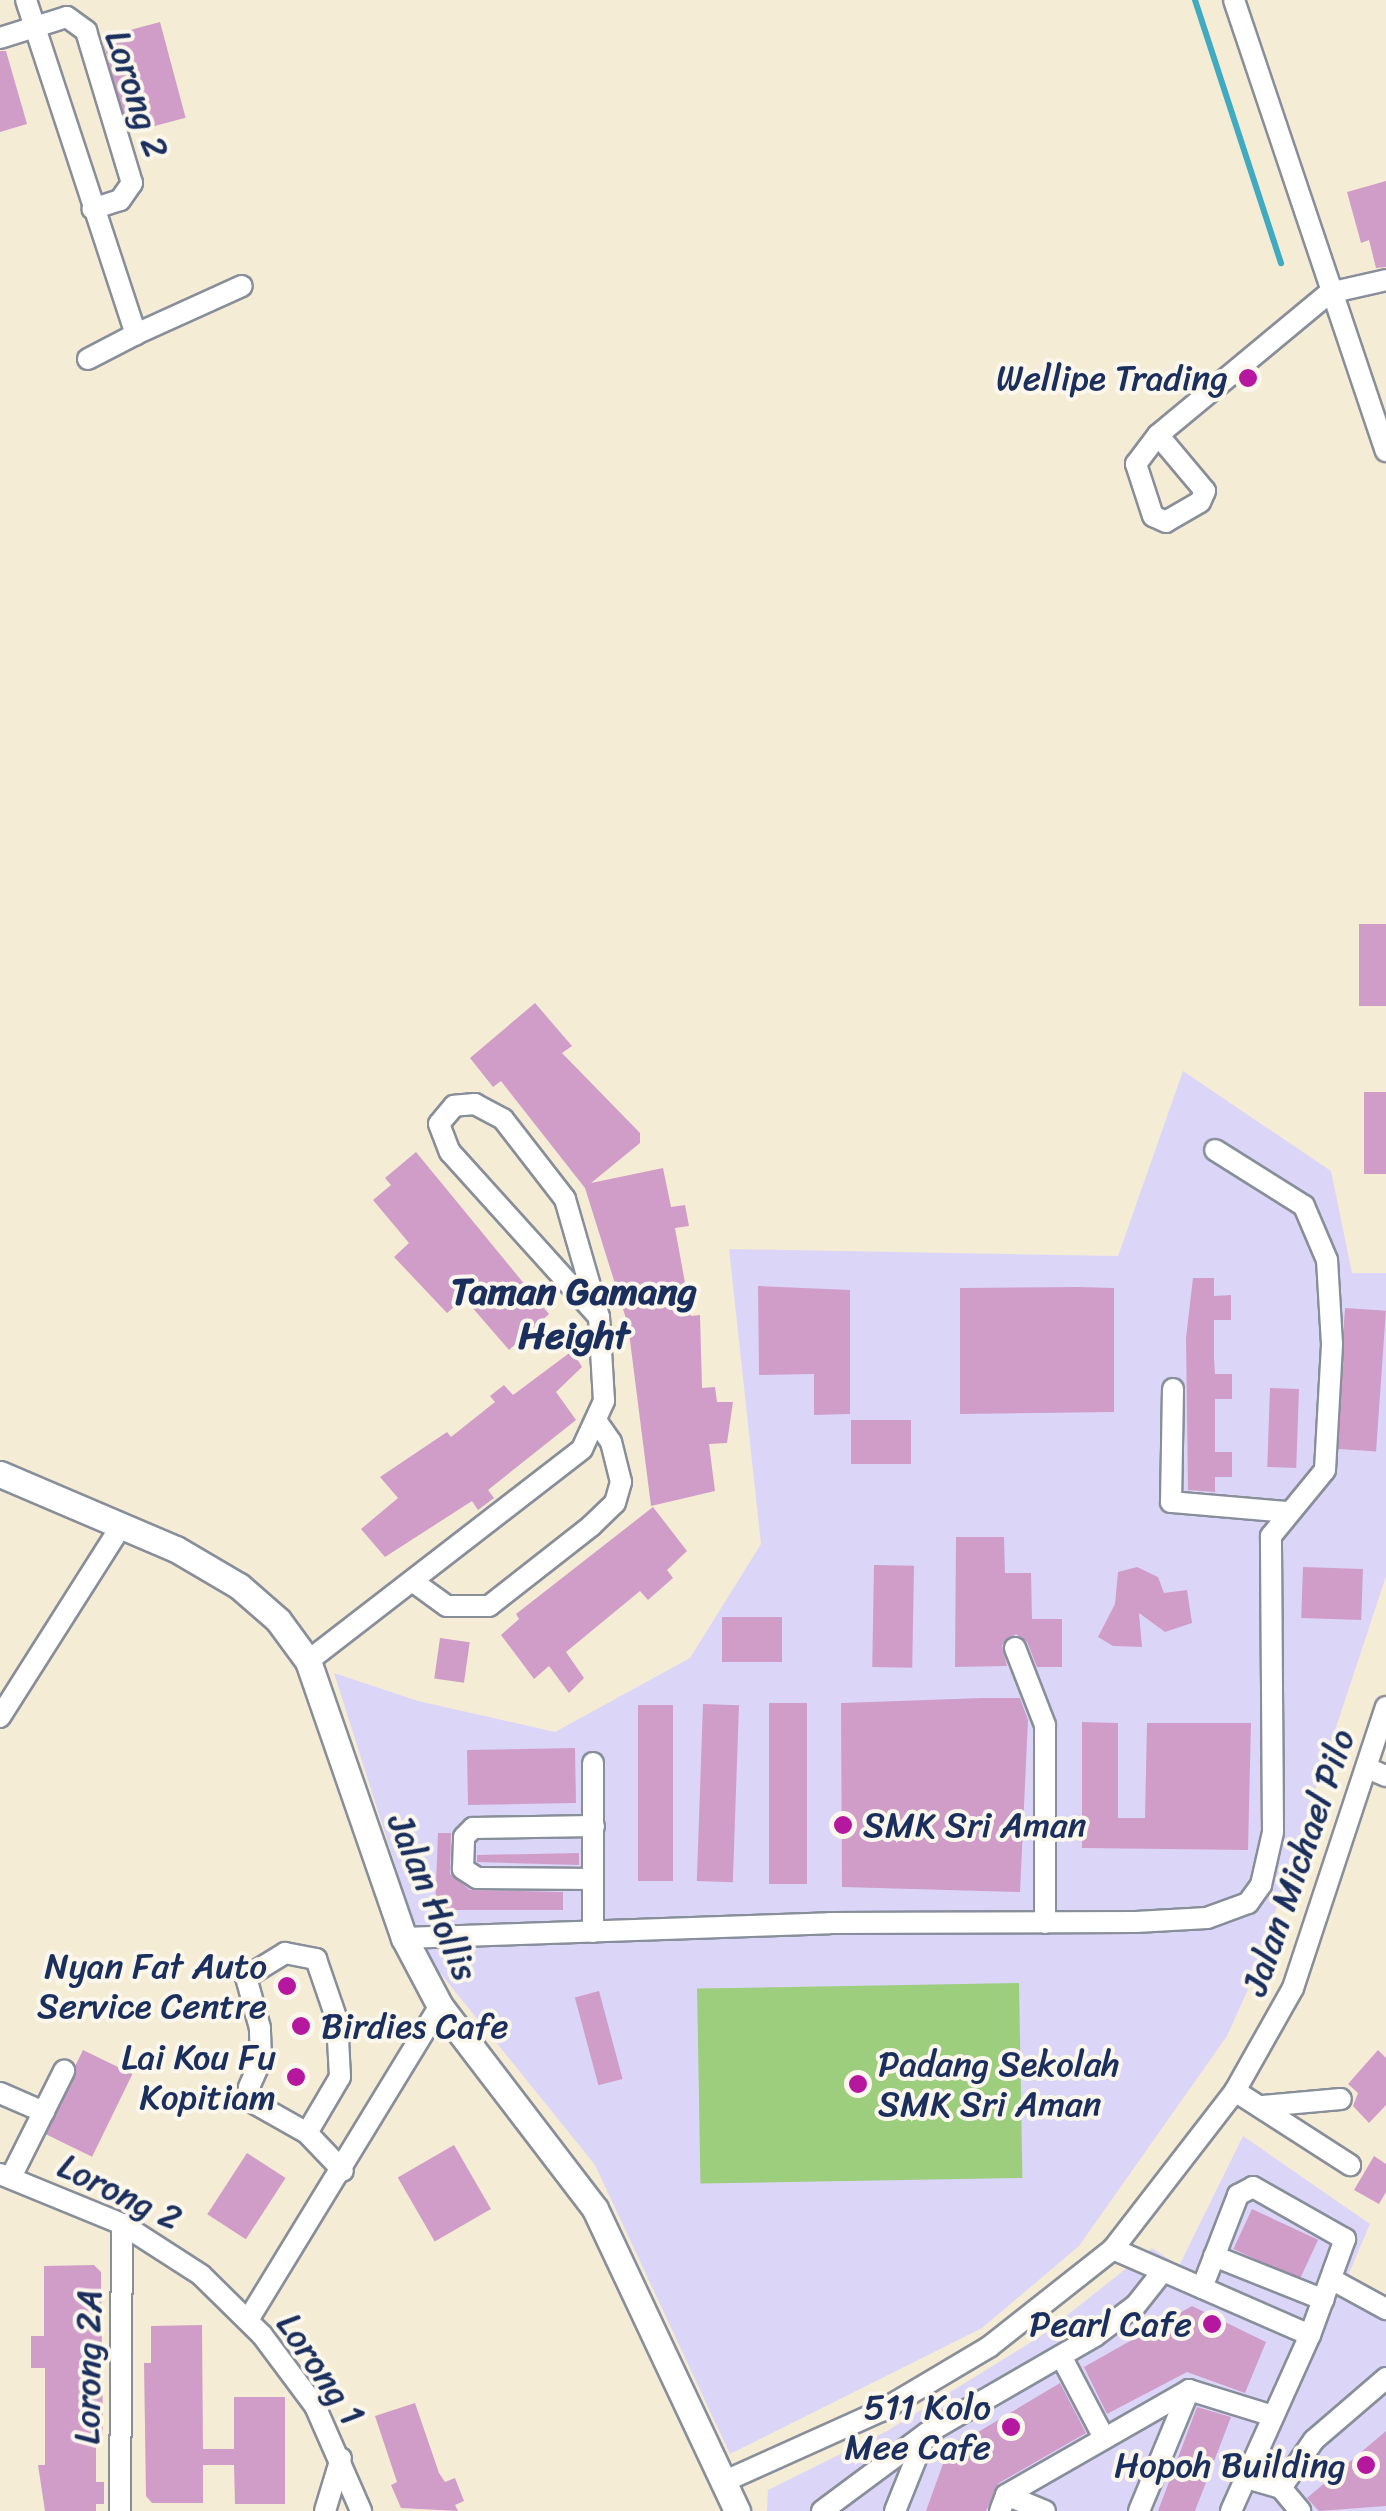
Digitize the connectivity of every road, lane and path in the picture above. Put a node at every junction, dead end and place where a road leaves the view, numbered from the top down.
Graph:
1 (26, 0) edge
2 (1234, 0) edge
3 (34, 26) junction
4 (0, 38) edge
5 (92, 210) junction
6 (1386, 280) edge
7 (242, 286) dead end
8 (1329, 293) junction
9 (136, 334) junction
10 (88, 359) dead end
11 (1158, 435) dead end
12 (1386, 451) edge
13 (1216, 1150) dead end
14 (599, 1317) junction
15 (1173, 1388) dead end
16 (597, 1422) junction
17 (0, 1474) edge
18 (1288, 1512) junction
19 (121, 1526) junction
20 (415, 1583) junction
21 (1014, 1648) dead end
22 (308, 1661) junction
23 (1386, 1707) edge
24 (0, 1717) edge
25 (592, 1763) dead end
26 (1376, 1772) edge
27 (594, 1826) junction
28 (593, 1880) junction
29 (1045, 1923) junction
30 (593, 1932) junction
31 (404, 1938) junction
32 (440, 2006) junction
33 (64, 2071) dead end
34 (1235, 2091) junction
35 (0, 2093) edge
36 (1341, 2099) dead end
37 (1262, 2106) junction
38 (44, 2112) junction
39 (307, 2133) junction
40 (1350, 2166) dead end
41 (343, 2171) junction
42 (6, 2176) edge
43 (122, 2224) junction
44 (1113, 2250) junction
45 (1214, 2256) junction
46 (1163, 2271) junction
47 (1331, 2280) junction
48 (1202, 2288) junction
49 (1324, 2300) junction
50 (1386, 2309) edge
51 (248, 2320) junction
52 (1310, 2336) junction
53 (1061, 2356) junction
54 (1386, 2378) edge
55 (1189, 2390) junction
56 (1274, 2416) junction
57 (927, 2432) junction
58 (1104, 2438) junction
59 (341, 2458) junction
60 (1246, 2478) junction
61 (723, 2482) junction
62 (1280, 2488) junction
63 (1003, 2503) edge
64 (120, 2511) edge
65 (324, 2511) edge
66 (361, 2511) edge
67 (737, 2511) edge
68 (822, 2511) edge
69 (895, 2511) edge
70 (1044, 2511) edge
71 (1139, 2511) edge
72 (1231, 2511) edge
73 (1300, 2511) edge

1 - 3 street
2 - 8 street
3 - 4 street
3 - 5 street
3 - 5 street, Lorong 2
5 - 9 street
6 - 8 street
7 - 9 street
8 - 11 street
8 - 12 street
9 - 10 street
13 - 18 street
14 - 14 street
14 - 16 street
15 - 18 street
16 - 20 street
16 - 20 street
17 - 19 main road, Jalan Hollis
18 - 29 street
19 - 22 main road, Jalan Hollis
19 - 24 street
20 - 22 street
21 - 29 street
22 - 31 main road, Jalan Hollis
23 - 26 street, Jalan Michael Pilo
25 - 27 street
26 - 34 street, Jalan Michael Pilo
27 - 28 street
27 - 28 street
28 - 30 street
29 - 30 street
30 - 31 street
31 - 32 main road, Jalan Hollis
32 - 41 street
32 - 61 main road, Jalan Hollis
33 - 38 street
34 - 37 street
34 - 44 street, Jalan Michael Pilo
35 - 38 street
36 - 37 street
37 - 40 street
38 - 42 street
39 - 39 street
39 - 41 street
41 - 51 street
42 - 43 street, Lorong 2
43 - 51 street, Lorong 2
43 - 64 street, Lorong 2A
44 - 46 street
44 - 61 street, Jalan Michael Pilo
45 - 47 street
45 - 48 street
45 - 49 street
46 - 48 street
46 - 53 street
47 - 49 street
47 - 50 street
48 - 52 street
49 - 52 street
51 - 59 street, Lorong 1
52 - 56 street
53 - 57 street
53 - 58 street
54 - 62 street
55 - 56 street
55 - 58 street
55 - 71 street
56 - 60 street
57 - 68 street
57 - 69 street
58 - 63 street
59 - 65 street
59 - 66 street, Lorong 1
60 - 62 street
60 - 72 street
61 - 67 main road, Jalan Hollis
62 - 73 street
63 - 70 street

